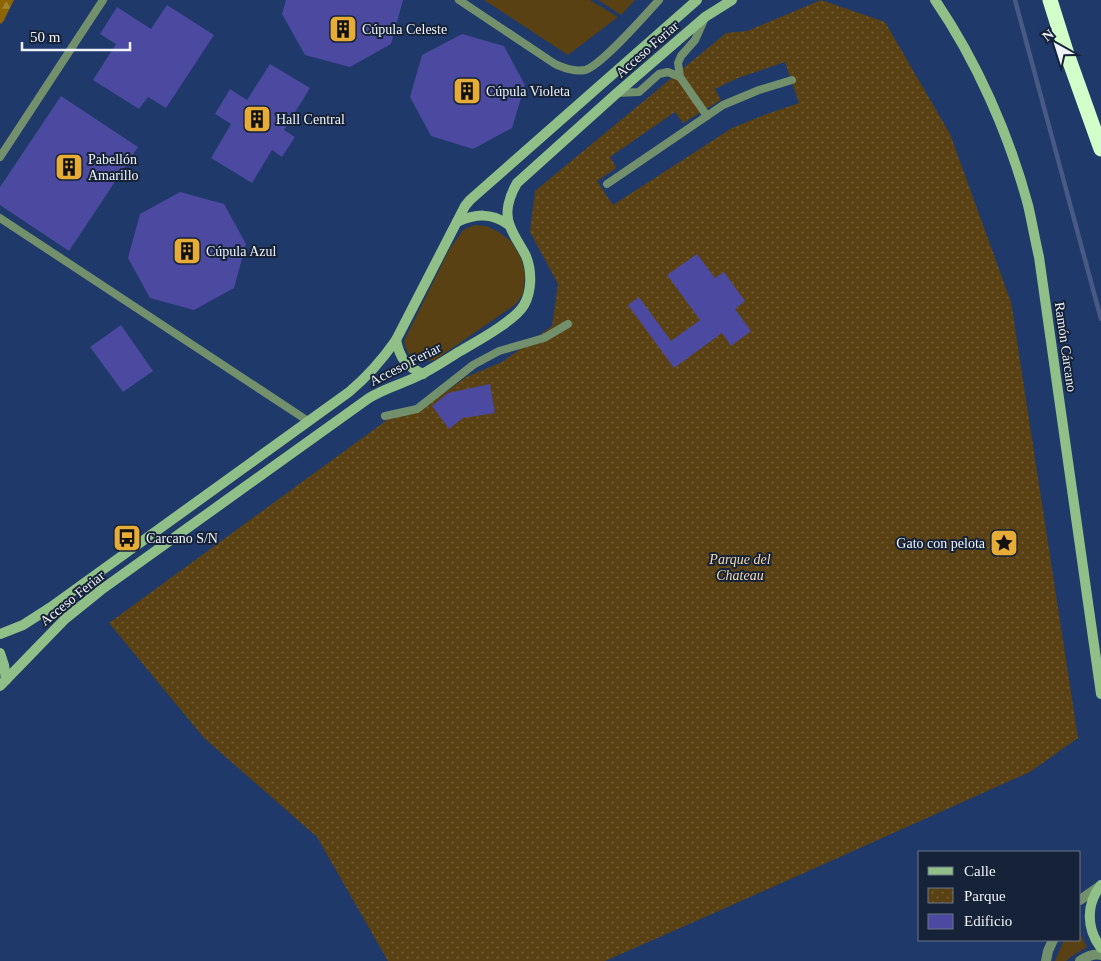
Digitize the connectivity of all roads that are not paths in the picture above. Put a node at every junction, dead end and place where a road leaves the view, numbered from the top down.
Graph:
1 (103, 0) edge
2 (458, 0) edge
3 (659, 0) edge
4 (697, 0) edge
5 (732, 0) edge
6 (935, 0) edge
7 (940, 0) edge
8 (1050, 0) edge
9 (705, 17) junction
10 (948, 20) junction
11 (680, 77) junction
12 (792, 80) dead end
13 (617, 93) junction
14 (707, 116) junction
15 (1101, 149) edge
16 (0, 157) edge
17 (607, 184) dead end
18 (0, 218) edge
19 (457, 222) junction
20 (509, 224) junction
21 (568, 324) dead end
22 (396, 340) junction
23 (423, 374) junction
24 (385, 416) dead end
25 (308, 421) junction
26 (0, 634) edge
27 (0, 653) edge
28 (3, 683) edge
29 (1101, 694) edge
30 (1100, 885) edge
31 (1081, 899) edge
32 (1053, 941) edge
33 (1101, 948) edge
34 (1101, 955) edge
35 (1046, 961) edge
36 (1080, 961) edge

1 - 16 lane
2 - 3 lane
4 - 19 main road, Acceso Feriar
5 - 9 main road, Acceso Feriar
6 - 10 main road, Ramón Cárcano
7 - 10 main road, Ramón Cárcano
8 - 15 highway
9 - 11 lane
9 - 13 main road, Acceso Feriar
10 - 29 main road, Ramón Cárcano
11 - 13 lane
11 - 14 lane
12 - 14 lane
13 - 20 main road, Acceso Feriar
14 - 17 lane
18 - 25 lane
19 - 20 main road
19 - 22 main road, Acceso Feriar
20 - 23 main road, Acceso Feriar
21 - 24 lane
22 - 23 main road
22 - 25 main road, Acceso Feriar
23 - 28 main road, Acceso Feriar
25 - 26 main road, Acceso Feriar
27 - 28 main road
30 - 31 street
30 - 33 main road
32 - 35 street
34 - 36 street

